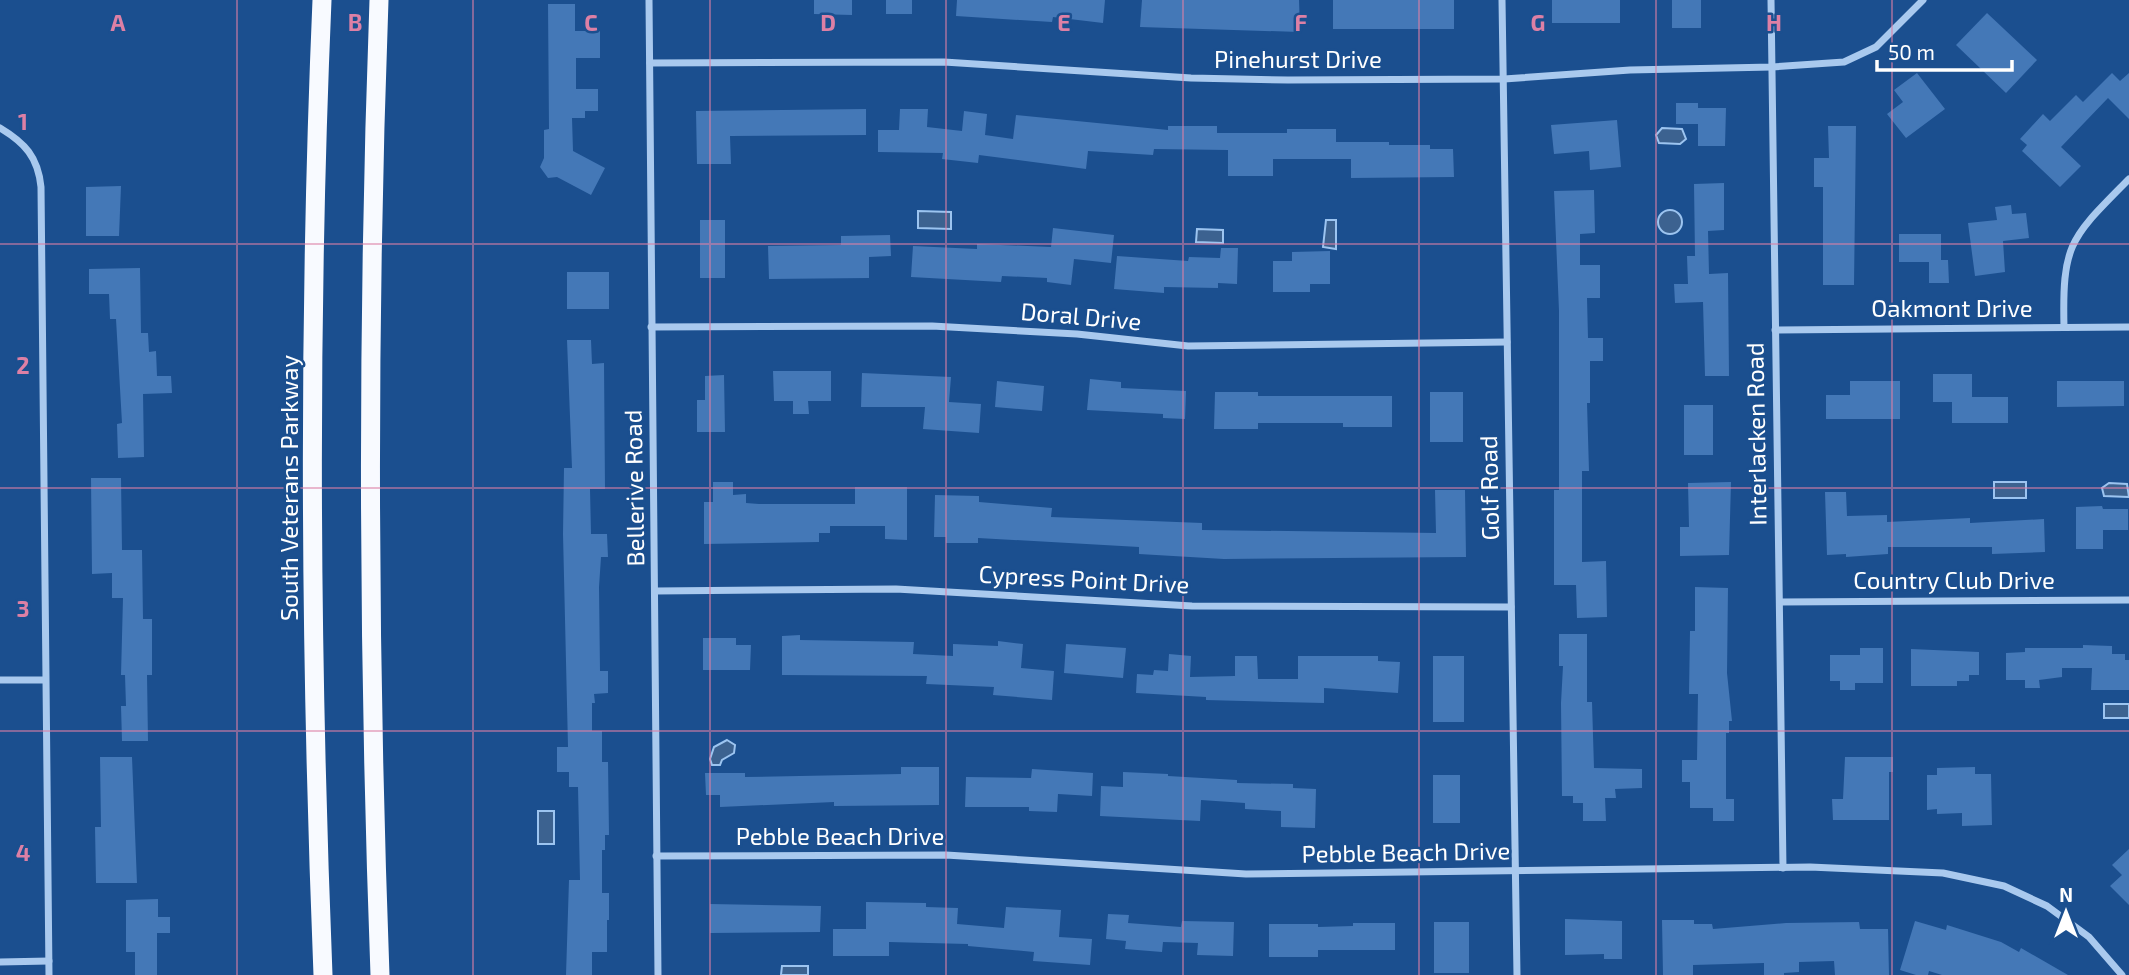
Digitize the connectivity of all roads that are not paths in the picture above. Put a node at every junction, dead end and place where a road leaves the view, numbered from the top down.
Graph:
1 (322, 0) edge
2 (379, 0) edge
3 (649, 0) edge
4 (1502, 0) edge
5 (1771, 0) edge
6 (1923, 0) edge
7 (650, 63) junction
8 (1772, 67) junction
9 (1504, 79) junction
10 (0, 128) edge
11 (2129, 179) edge
12 (651, 327) junction
13 (2064, 327) junction
14 (2129, 327) edge
15 (1775, 330) junction
16 (1507, 342) junction
17 (656, 591) junction
18 (2129, 600) edge
19 (1780, 602) junction
20 (1511, 607) junction
21 (0, 680) edge
22 (45, 680) junction
23 (656, 856) junction
24 (1783, 868) junction
25 (1516, 871) junction
26 (49, 961) junction
27 (0, 962) edge
28 (49, 975) edge
29 (323, 975) edge
30 (380, 975) edge
31 (658, 975) edge
32 (1517, 975) edge
33 (2122, 975) edge

1 - 29 highway, South Veterans Parkway
2 - 30 highway
3 - 7 street, Bellerive Road
4 - 9 street, Golf Road
5 - 8 street, Interlacken Road
6 - 8 street, Pinehurst Drive
7 - 9 street, Pinehurst Drive
7 - 12 street, Bellerive Road
8 - 9 street, Pinehurst Drive
8 - 15 street, Interlacken Road
9 - 16 street, Golf Road
10 - 22 street
11 - 13 street
12 - 16 street, Doral Drive
12 - 17 street, Bellerive Road
13 - 14 street, Oakmont Drive
13 - 15 street, Oakmont Drive
15 - 19 street, Interlacken Road
16 - 20 street, Golf Road
17 - 20 street, Cypress Point Drive
17 - 23 street, Bellerive Road
18 - 19 street, Country Club Drive
19 - 24 street, Interlacken Road
20 - 25 street, Golf Road
21 - 22 street
22 - 26 street
23 - 25 street, Pebble Beach Drive
23 - 31 street, Bellerive Road
24 - 25 street, Pebble Beach Drive
24 - 33 street, Pebble Beach Drive
25 - 32 street, Golf Road
26 - 27 street
26 - 28 street

